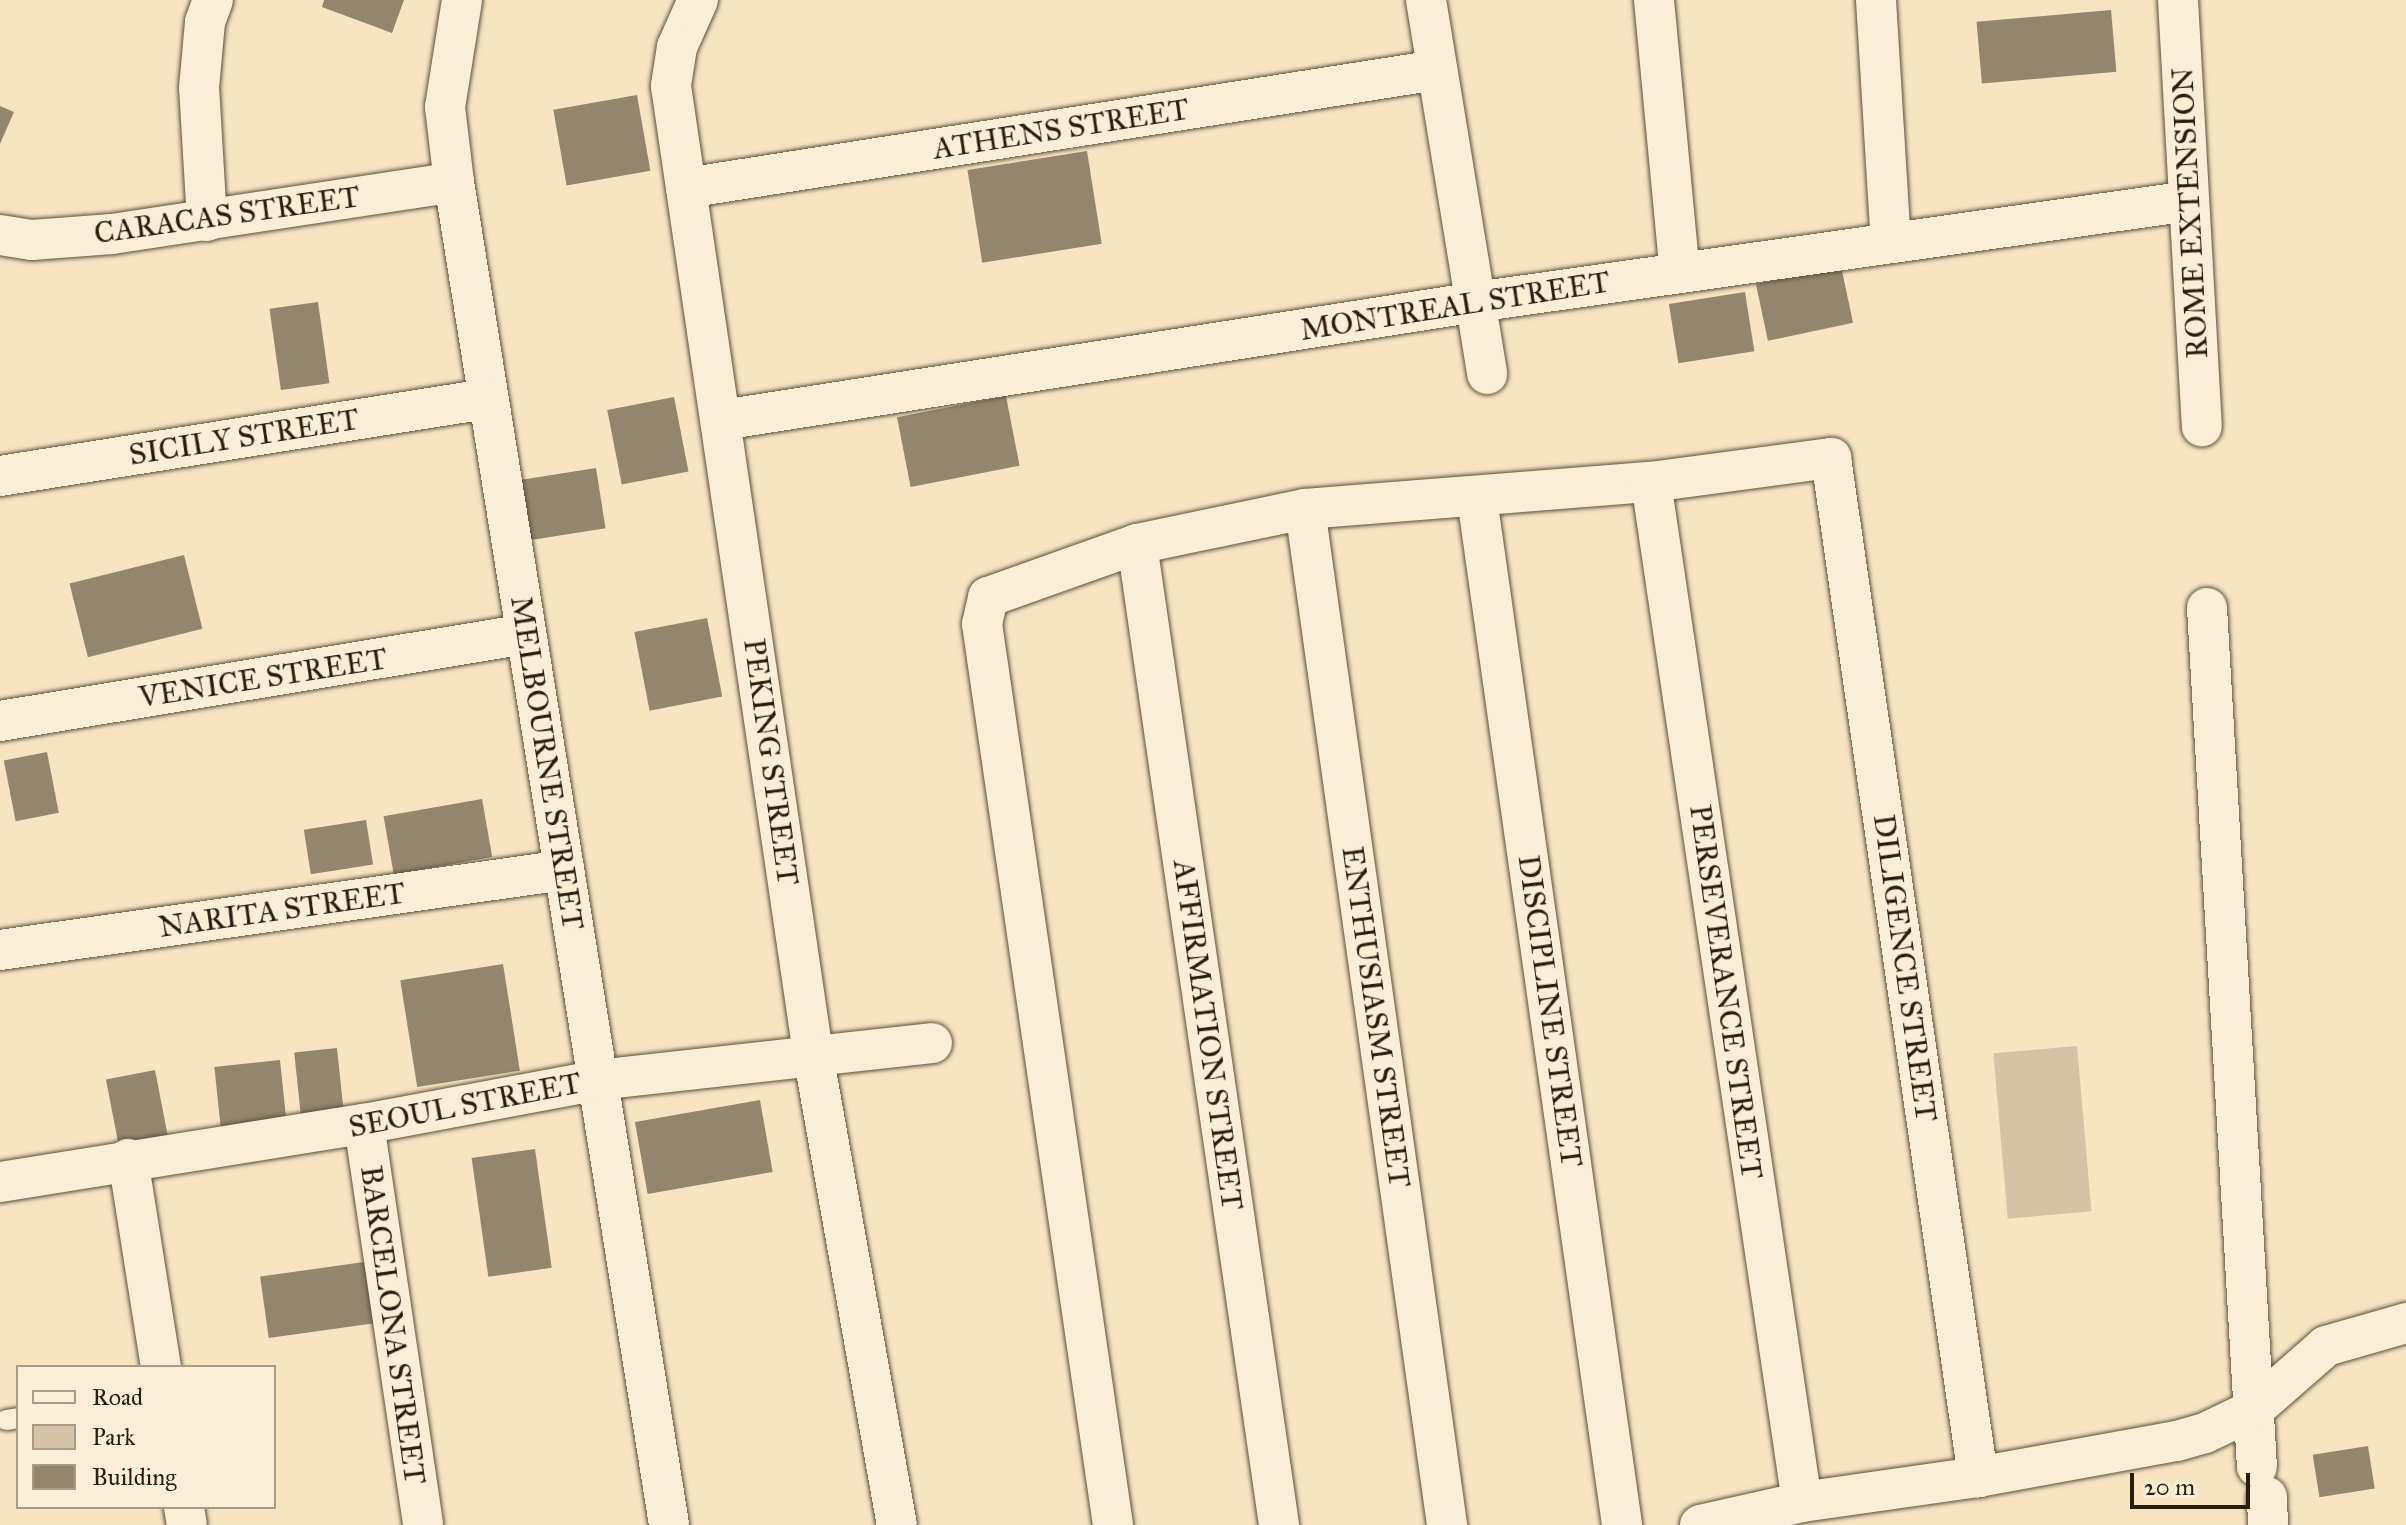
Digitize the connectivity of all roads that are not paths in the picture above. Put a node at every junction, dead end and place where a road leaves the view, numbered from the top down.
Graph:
1 (213, 0) edge
2 (462, 0) edge
3 (698, 0) edge
4 (1426, 0) edge
5 (1654, 0) edge
6 (1876, 0) edge
7 (2178, 0) edge
8 (1437, 70) junction
9 (454, 182) junction
10 (686, 188) junction
11 (2189, 201) junction
12 (207, 221) junction
13 (0, 235) edge
14 (1891, 242) junction
15 (1680, 273) junction
16 (1476, 302) junction
17 (1487, 374) dead end
18 (487, 399) junction
19 (722, 420) junction
20 (2202, 426) dead end
21 (0, 476) edge
22 (1651, 482) junction
23 (1477, 498) junction
24 (1305, 509) junction
25 (1137, 544) junction
26 (2207, 608) dead end
27 (526, 634) junction
28 (0, 721) edge
29 (564, 870) junction
30 (0, 950) edge
31 (932, 1043) dead end
32 (813, 1054) junction
33 (598, 1080) junction
34 (364, 1124) junction
35 (128, 1159) junction
36 (0, 1182) edge
37 (2406, 1323) edge
38 (161, 1365) edge
39 (2253, 1410) junction
40 (1978, 1477) junction
41 (2264, 1496) edge
42 (1802, 1502) junction
43 (423, 1525) edge
44 (669, 1525) edge
45 (897, 1525) edge
46 (1113, 1525) edge
47 (1279, 1525) edge
48 (1447, 1525) edge
49 (1622, 1525) edge
50 (1700, 1525) edge

1 - 12 street
2 - 9 street, MELBOURNE STREET
3 - 10 street, PEKING STREET
4 - 8 street
5 - 15 street
6 - 14 street
7 - 11 street, ROME EXTENSION
8 - 10 street, ATHENS STREET
8 - 16 street
9 - 12 street, CARACAS STREET
9 - 18 street, MELBOURNE STREET
10 - 19 street, PEKING STREET
11 - 14 street, MONTREAL STREET
11 - 20 street, ROME EXTENSION
12 - 13 street, CARACAS STREET
14 - 15 street, MONTREAL STREET
15 - 16 street, MONTREAL STREET
16 - 17 street
16 - 19 street, MONTREAL STREET
18 - 21 street, SICILY STREET
18 - 27 street, MELBOURNE STREET
19 - 32 street, PEKING STREET
22 - 23 street
22 - 40 street, DILIGENCE STREET
22 - 42 street, PERSEVERANCE STREET
23 - 24 street
23 - 49 street, DISCIPLINE STREET
24 - 25 street
24 - 48 street, ENTHUSIASM STREET
25 - 46 street
25 - 47 street, AFFIRMATION STREET
26 - 39 street
27 - 28 street, VENICE STREET
27 - 29 street, MELBOURNE STREET
29 - 30 street, NARITA STREET
29 - 33 street, MELBOURNE STREET
31 - 32 street, SEOUL STREET
32 - 33 street, SEOUL STREET
32 - 45 street, PEKING STREET
33 - 34 street, SEOUL STREET
33 - 44 street, MELBOURNE STREET
34 - 35 street, SEOUL STREET
34 - 43 street, BARCELONA STREET
35 - 36 street, SEOUL STREET
35 - 38 street
37 - 39 street
39 - 40 street
39 - 41 street
40 - 42 street
42 - 50 street

